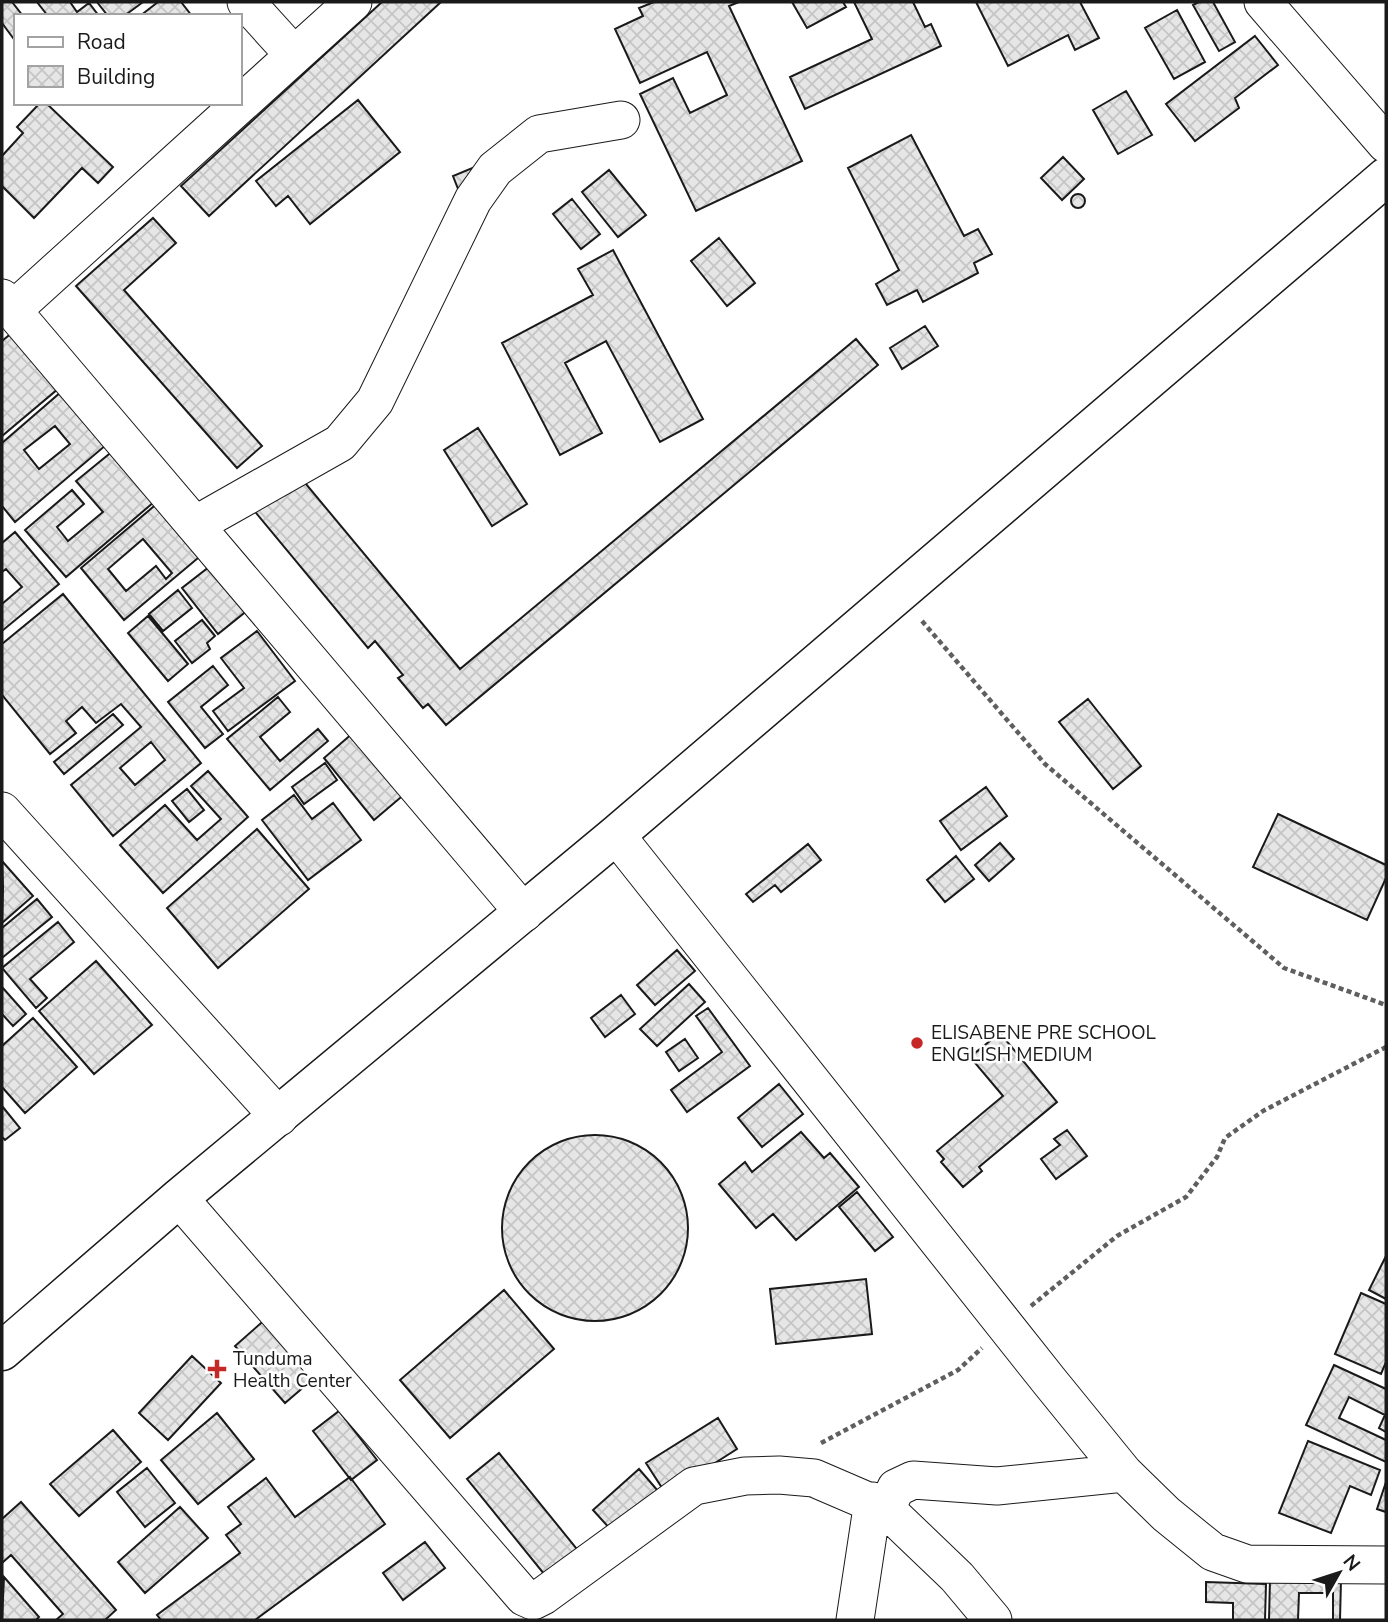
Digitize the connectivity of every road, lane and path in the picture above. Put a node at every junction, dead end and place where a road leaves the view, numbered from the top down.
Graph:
1 (246, 2) edge
2 (353, 2) edge
3 (1263, 2) edge
4 (294, 55) junction
5 (242, 100) edge
6 (236, 105) edge
7 (621, 120) dead end
8 (1386, 144) edge
9 (1386, 177) edge
10 (7, 304) edge
11 (195, 525) junction
12 (916, 614) dead end
13 (2, 811) edge
14 (616, 835) junction
15 (524, 913) junction
16 (1386, 1005) edge
17 (1386, 1047) edge
18 (279, 1117) junction
19 (179, 1198) junction
20 (1006, 1328) junction
21 (2, 1351) edge
22 (816, 1446) dead end
23 (1124, 1473) junction
24 (879, 1505) junction
25 (1386, 1565) edge
26 (855, 1620) edge
27 (993, 1620) edge

1 - 4 street
2 - 4 street
3 - 8 street
4 - 5 street
6 - 10 street
7 - 11 street
9 - 14 highway
10 - 11 street
11 - 15 street
12 - 16 path
13 - 18 street
14 - 15 highway
14 - 20 street
15 - 18 highway
17 - 20 path
18 - 19 highway
19 - 21 highway
19 - 24 street
20 - 22 path
20 - 23 street
23 - 24 street
23 - 25 street
24 - 26 street
24 - 27 street

